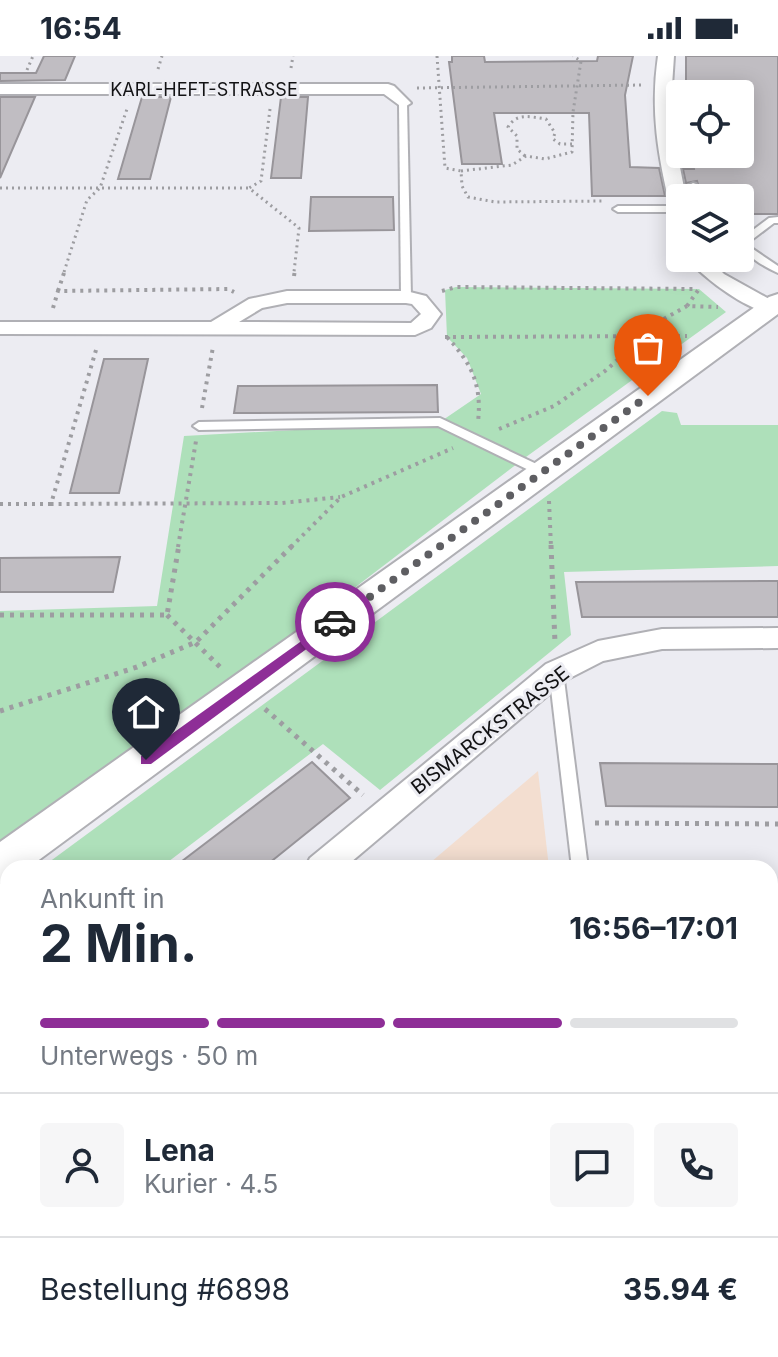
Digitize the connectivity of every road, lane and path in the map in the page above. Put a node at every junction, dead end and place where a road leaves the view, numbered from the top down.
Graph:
1 (437, 56) edge
2 (573, 56) edge
3 (666, 56) edge
4 (578, 85) junction
5 (661, 85) junction
6 (440, 86) junction
7 (0, 89) edge
8 (134, 89) junction
9 (273, 89) junction
10 (388, 89) junction
11 (403, 103) joint
12 (572, 144) junction
13 (526, 156) junction
14 (461, 171) junction
15 (673, 184) edge
16 (0, 188) edge
17 (100, 188) junction
18 (249, 188) junction
19 (604, 201) dead end
20 (666, 206) edge
21 (618, 209) dead end
22 (778, 220) edge
23 (778, 270) edge
24 (711, 272) edge
25 (717, 278) junction
26 (226, 281) dead end
27 (95, 282) dead end
28 (139, 282) dead end
29 (183, 282) dead end
30 (224, 289) junction
31 (699, 289) junction
32 (136, 290) junction
33 (180, 290) junction
34 (58, 291) junction
35 (93, 291) junction
36 (292, 297) junction
37 (413, 298) junction
38 (256, 303) junction
39 (775, 305) edge
40 (687, 306) junction
41 (0, 328) edge
42 (46, 328) junction
43 (102, 328) junction
44 (216, 328) junction
45 (415, 329) junction
46 (644, 335) junction
47 (447, 337) junction
48 (728, 337) junction
49 (199, 426) junction
50 (475, 439) junction
51 (541, 471) junction
52 (341, 497) junction
53 (0, 504) edge
54 (51, 504) junction
55 (183, 504) junction
56 (0, 615) edge
57 (167, 615) junction
58 (778, 638) edge
59 (196, 642) junction
60 (556, 672) junction
61 (243, 689) junction
62 (0, 711) edge
63 (385, 814) junction
64 (574, 823) junction
65 (778, 824) edge
66 (7, 860) edge
67 (330, 860) edge
68 (579, 860) edge

1 - 6 path
2 - 4 path
3 - 5 street
4 - 5 path
4 - 6 path
4 - 12 path
5 - 15 street
6 - 10 path
6 - 14 path
7 - 8 street, KARL-HEFT-STRASSE
8 - 9 street, KARL-HEFT-STRASSE
8 - 17 path
9 - 10 street, KARL-HEFT-STRASSE
9 - 18 path
10 - 11 street
11 - 37 lane
12 - 13 path
12 - 13 path
13 - 14 path
14 - 19 path
16 - 17 path
17 - 18 path
17 - 34 path
18 - 36 path
20 - 21 lane
22 - 23 lane
24 - 25 street
25 - 31 path
25 - 39 street
26 - 30 path
27 - 35 path
28 - 32 path
29 - 33 path
30 - 33 path
30 - 38 path
31 - 37 path
31 - 40 path
32 - 33 path
32 - 35 path
34 - 35 path
34 - 42 path
36 - 37 street
36 - 38 street
37 - 45 street
38 - 44 street
39 - 40 path
39 - 48 street
40 - 46 path
41 - 42 street
42 - 43 street
43 - 44 street
43 - 54 path
44 - 45 street
44 - 49 path
45 - 47 path
46 - 47 path
46 - 48 path
46 - 50 path
47 - 50 path
48 - 51 street
49 - 50 lane
49 - 55 path
50 - 51 lane
50 - 52 path
51 - 60 path
51 - 61 street
52 - 55 path
52 - 59 path
53 - 54 path
54 - 55 path
55 - 57 path
56 - 57 path
57 - 59 path
58 - 60 street, BISMARCKSTRASSE
59 - 61 path
59 - 62 path
60 - 63 street, BISMARCKSTRASSE
60 - 64 lane
61 - 63 path
61 - 66 street
63 - 67 street, BISMARCKSTRASSE
64 - 65 path
64 - 68 lane

